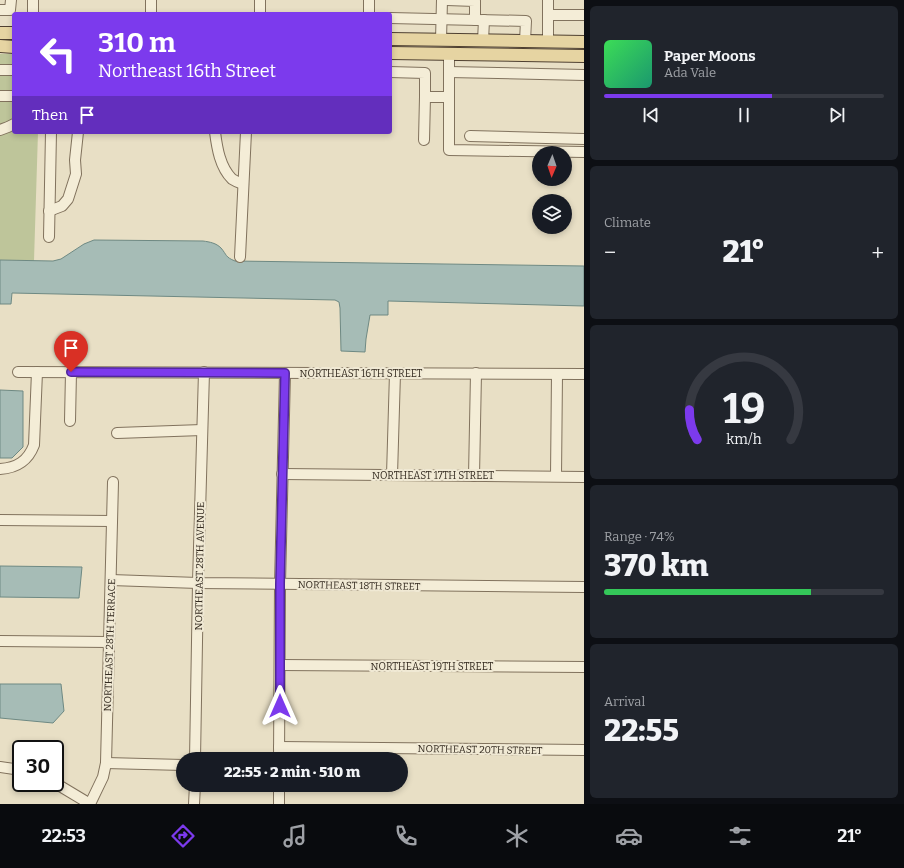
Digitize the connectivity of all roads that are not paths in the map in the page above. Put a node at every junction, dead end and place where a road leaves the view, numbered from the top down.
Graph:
1 (11, 0) edge
2 (33, 0) edge
3 (152, 0) edge
4 (260, 0) edge
5 (369, 0) edge
6 (442, 0) edge
7 (448, 0) edge
8 (548, 0) edge
9 (0, 10) edge
10 (33, 12) edge
11 (151, 12) edge
12 (260, 12) edge
13 (369, 12) edge
14 (548, 15) junction
15 (584, 15) edge
16 (392, 18) edge
17 (442, 19) junction
18 (479, 20) junction
19 (0, 33) edge
20 (12, 33) edge
21 (392, 39) edge
22 (441, 40) junction
23 (480, 40) junction
24 (525, 41) junction
25 (548, 41) junction
26 (584, 42) edge
27 (0, 46) edge
28 (12, 47) edge
29 (392, 53) edge
30 (449, 54) junction
31 (584, 56) edge
32 (0, 70) edge
33 (12, 70) edge
34 (392, 72) edge
35 (449, 72) junction
36 (584, 75) edge
37 (0, 96) edge
38 (12, 96) edge
39 (425, 97) junction
40 (449, 97) junction
41 (12, 125) edge
42 (0, 130) edge
43 (51, 134) edge
44 (78, 134) edge
45 (215, 134) edge
46 (246, 134) edge
47 (470, 136) dead end
48 (584, 139) edge
49 (424, 140) dead end
50 (584, 152) edge
51 (244, 184) junction
52 (49, 212) junction
53 (49, 237) dead end
54 (240, 257) dead end
55 (18, 372) dead end
56 (37, 372) junction
57 (71, 372) junction
58 (204, 372) junction
59 (285, 373) junction
60 (396, 373) junction
61 (476, 373) junction
62 (557, 374) junction
63 (584, 374) edge
64 (70, 421) dead end
65 (202, 430) junction
66 (117, 433) dead end
67 (0, 470) edge
68 (282, 474) junction
69 (392, 475) junction
70 (474, 476) junction
71 (556, 476) junction
72 (584, 477) edge
73 (113, 482) dead end
74 (0, 520) edge
75 (112, 521) junction
76 (111, 580) junction
77 (198, 583) junction
78 (280, 584) junction
79 (584, 587) edge
80 (0, 641) edge
81 (109, 642) junction
82 (280, 665) junction
83 (584, 667) edge
84 (279, 747) junction
85 (584, 750) edge
86 (195, 752) edge
87 (279, 752) edge
88 (106, 763) junction
89 (176, 765) edge
90 (0, 767) edge
91 (12, 769) edge
92 (64, 788) edge
93 (195, 792) edge
94 (279, 792) edge
95 (90, 804) edge
96 (194, 804) edge
97 (279, 804) edge

1 - 9 street
2 - 10 street
3 - 11 street
4 - 12 street
5 - 13 street
6 - 17 street
7 - 18 street
8 - 14 street
14 - 15 street
14 - 25 street
16 - 17 street
17 - 18 street
17 - 22 street
18 - 23 street
18 - 24 street
19 - 20 main road
21 - 22 main road
22 - 23 main road
23 - 24 main road
23 - 30 main road
24 - 25 main road
25 - 26 main road
27 - 28 main road
29 - 30 main road
30 - 31 main road
30 - 35 street
32 - 33 street
34 - 39 street
35 - 36 street
35 - 40 street
37 - 38 street
39 - 40 street
39 - 49 street
40 - 50 street
41 - 42 street
43 - 52 street
44 - 52 street
45 - 51 street
46 - 51 street
47 - 48 street
51 - 54 street
52 - 53 street
55 - 56 street, NORTHEAST 16TH STREET
56 - 57 street, NORTHEAST 16TH STREET
56 - 67 street
57 - 58 street, NORTHEAST 16TH STREET
57 - 64 street
58 - 59 street, NORTHEAST 16TH STREET
58 - 65 street, NORTHEAST 28TH AVENUE
59 - 60 street, NORTHEAST 16TH STREET
59 - 68 street
60 - 61 street, NORTHEAST 16TH STREET
60 - 69 street
61 - 62 street, NORTHEAST 16TH STREET
61 - 70 street
62 - 63 street, NORTHEAST 16TH STREET
62 - 71 street
65 - 66 street
65 - 77 street, NORTHEAST 28TH AVENUE
68 - 69 street, NORTHEAST 17TH STREET
68 - 78 street
69 - 70 street, NORTHEAST 17TH STREET
70 - 71 street, NORTHEAST 17TH STREET
71 - 72 street, NORTHEAST 17TH STREET
73 - 75 street, NORTHEAST 28TH TERRACE
74 - 75 street
75 - 76 street, NORTHEAST 28TH TERRACE
76 - 77 street, NORTHEAST 18TH STREET
76 - 81 street, NORTHEAST 28TH TERRACE
77 - 78 street, NORTHEAST 18TH STREET
77 - 86 street, NORTHEAST 28TH AVENUE
78 - 79 street, NORTHEAST 18TH STREET
78 - 82 street
80 - 81 street
81 - 88 street, NORTHEAST 28TH TERRACE
82 - 83 street, NORTHEAST 19TH STREET
82 - 84 street
84 - 85 street, NORTHEAST 20TH STREET
84 - 87 street
88 - 89 street
88 - 95 street, NORTHEAST 28TH TERRACE
90 - 91 street
92 - 95 street
93 - 96 street
94 - 97 street

